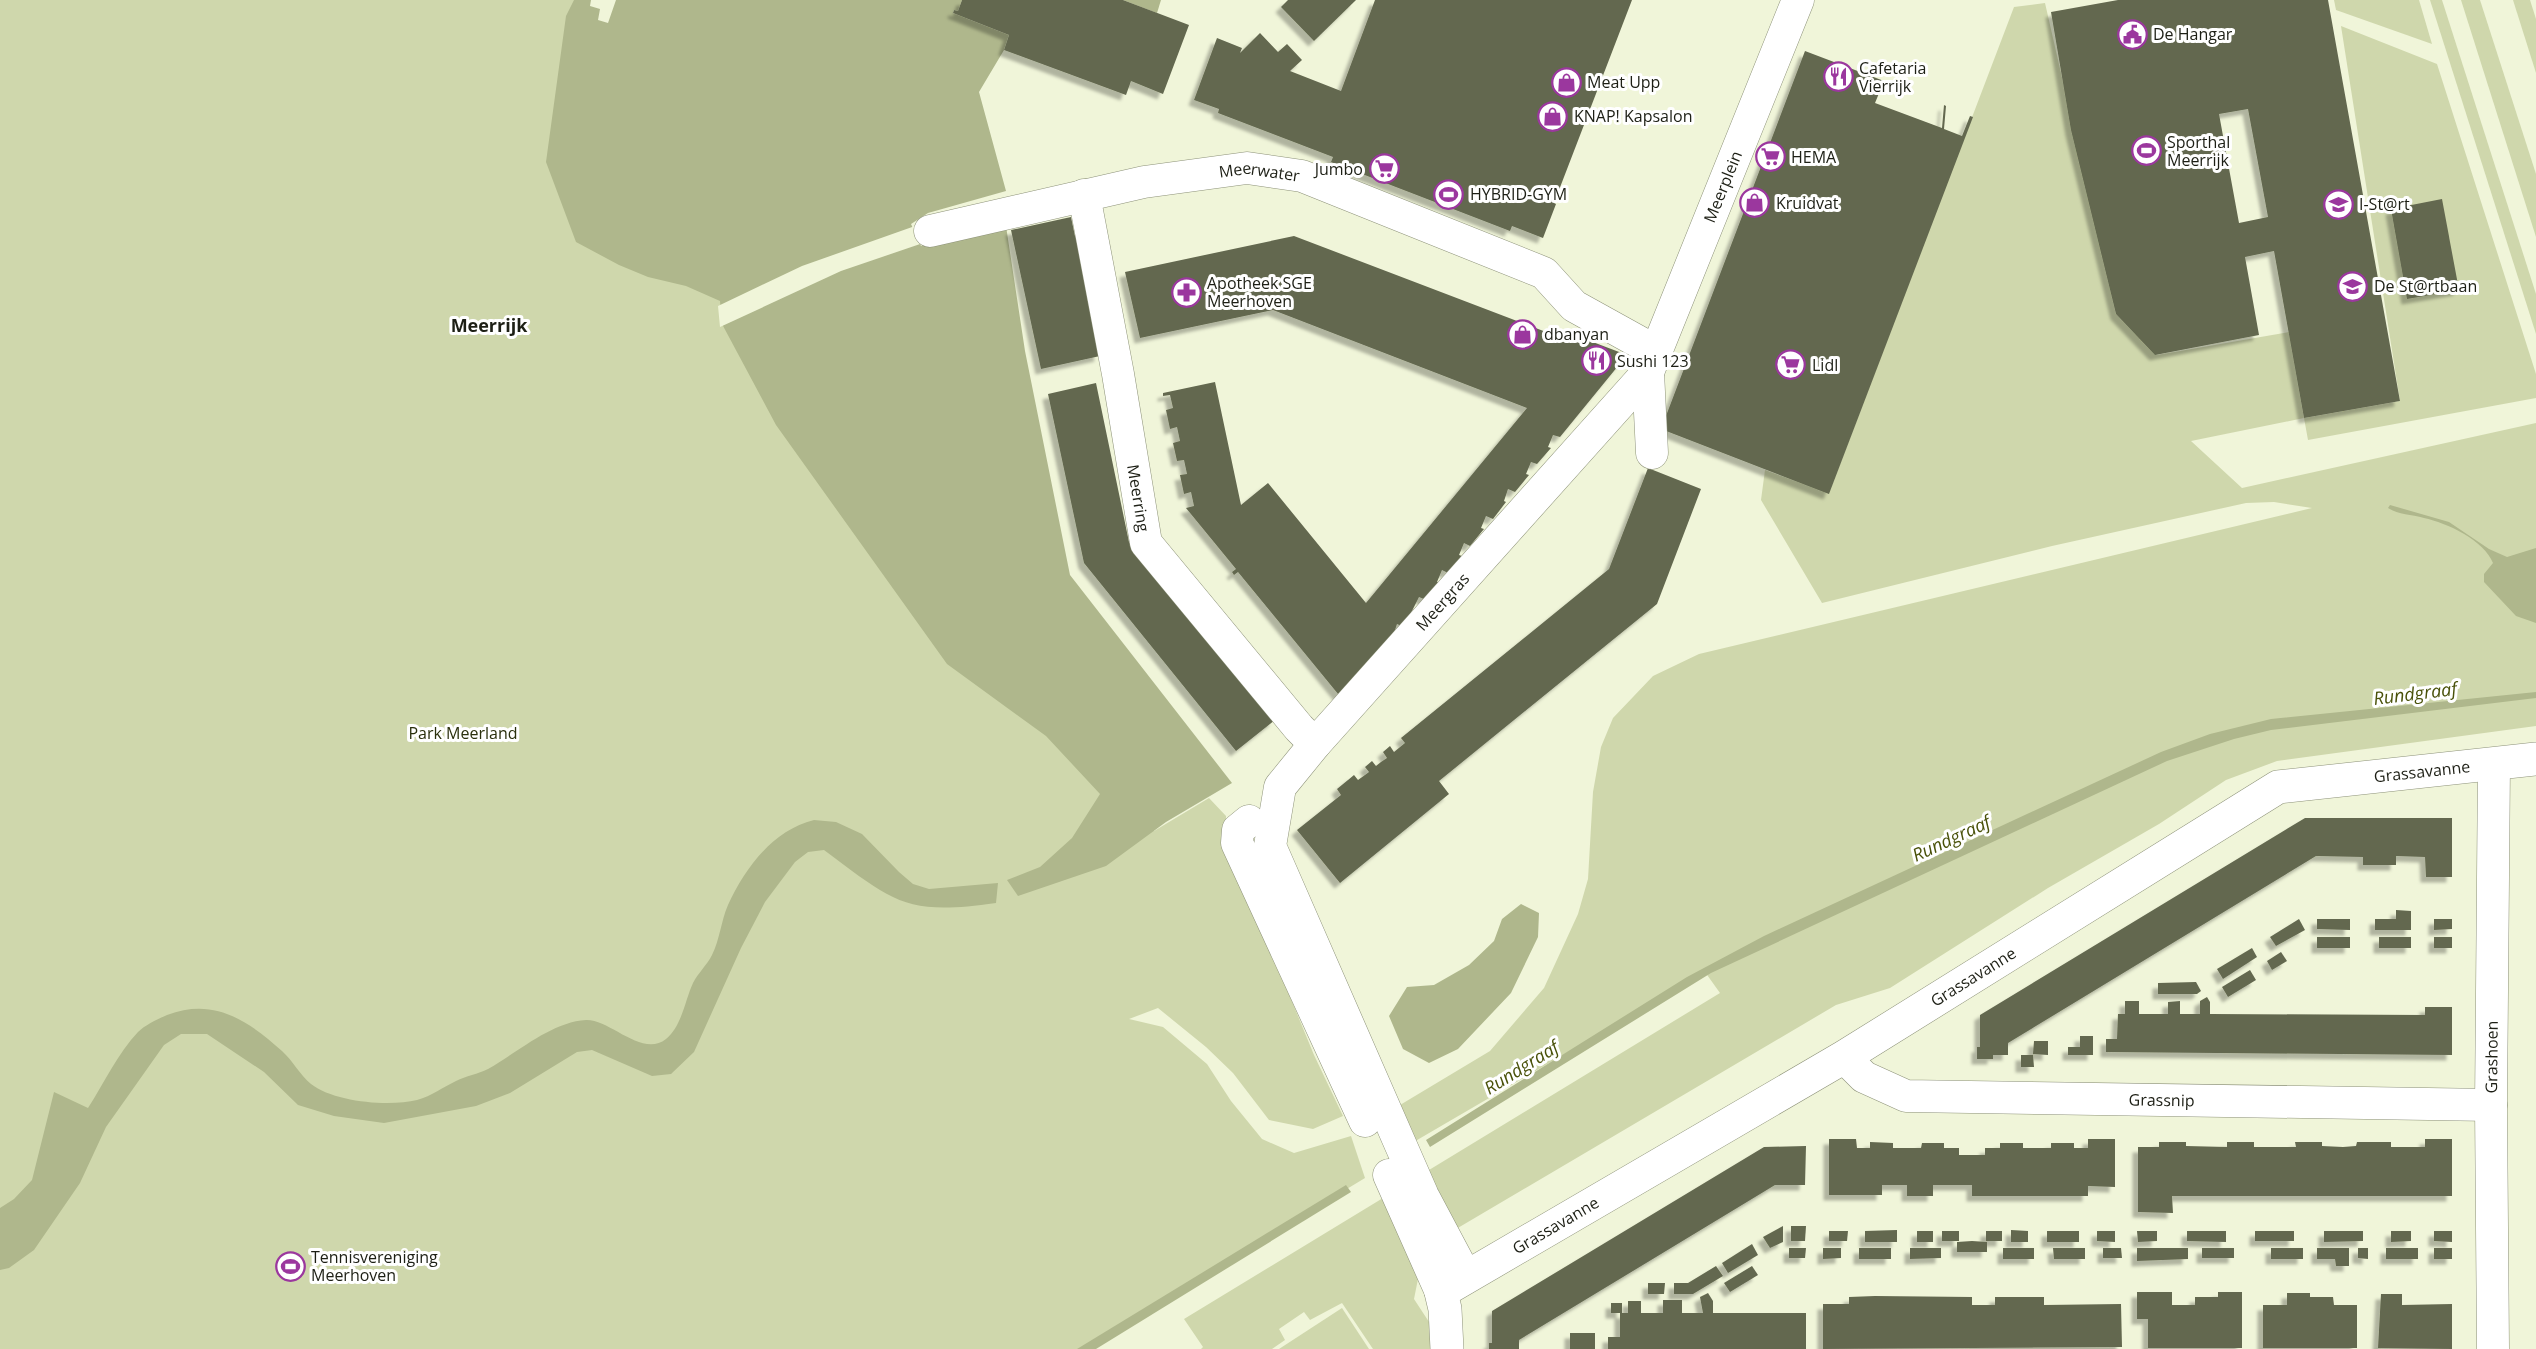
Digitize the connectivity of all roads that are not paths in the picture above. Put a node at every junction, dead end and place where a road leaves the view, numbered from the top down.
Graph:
1 (1798, 0) edge
2 (1084, 195) junction
3 (930, 231) dead end
4 (1653, 362) junction
5 (1652, 453) dead end
6 (1314, 744) junction
7 (2536, 759) edge
8 (2494, 764) junction
9 (1249, 821) dead end
10 (1844, 1057) junction
11 (2491, 1104) junction
12 (1454, 1284) junction
13 (1447, 1349) edge
14 (2493, 1349) edge

1 - 4 street, Meerplein
2 - 3 street, Meerwater
2 - 4 street, Meerwater
2 - 6 street, Meerring
4 - 5 street
4 - 6 street, Meergras
6 - 12 street, Meergras
7 - 8 street, Grassavanne
8 - 10 street, Grassavanne
8 - 11 street, Grashoen
9 - 12 street
10 - 11 street, Grassnip
10 - 12 street, Grassavanne
11 - 14 street, Grashoen
12 - 13 street

